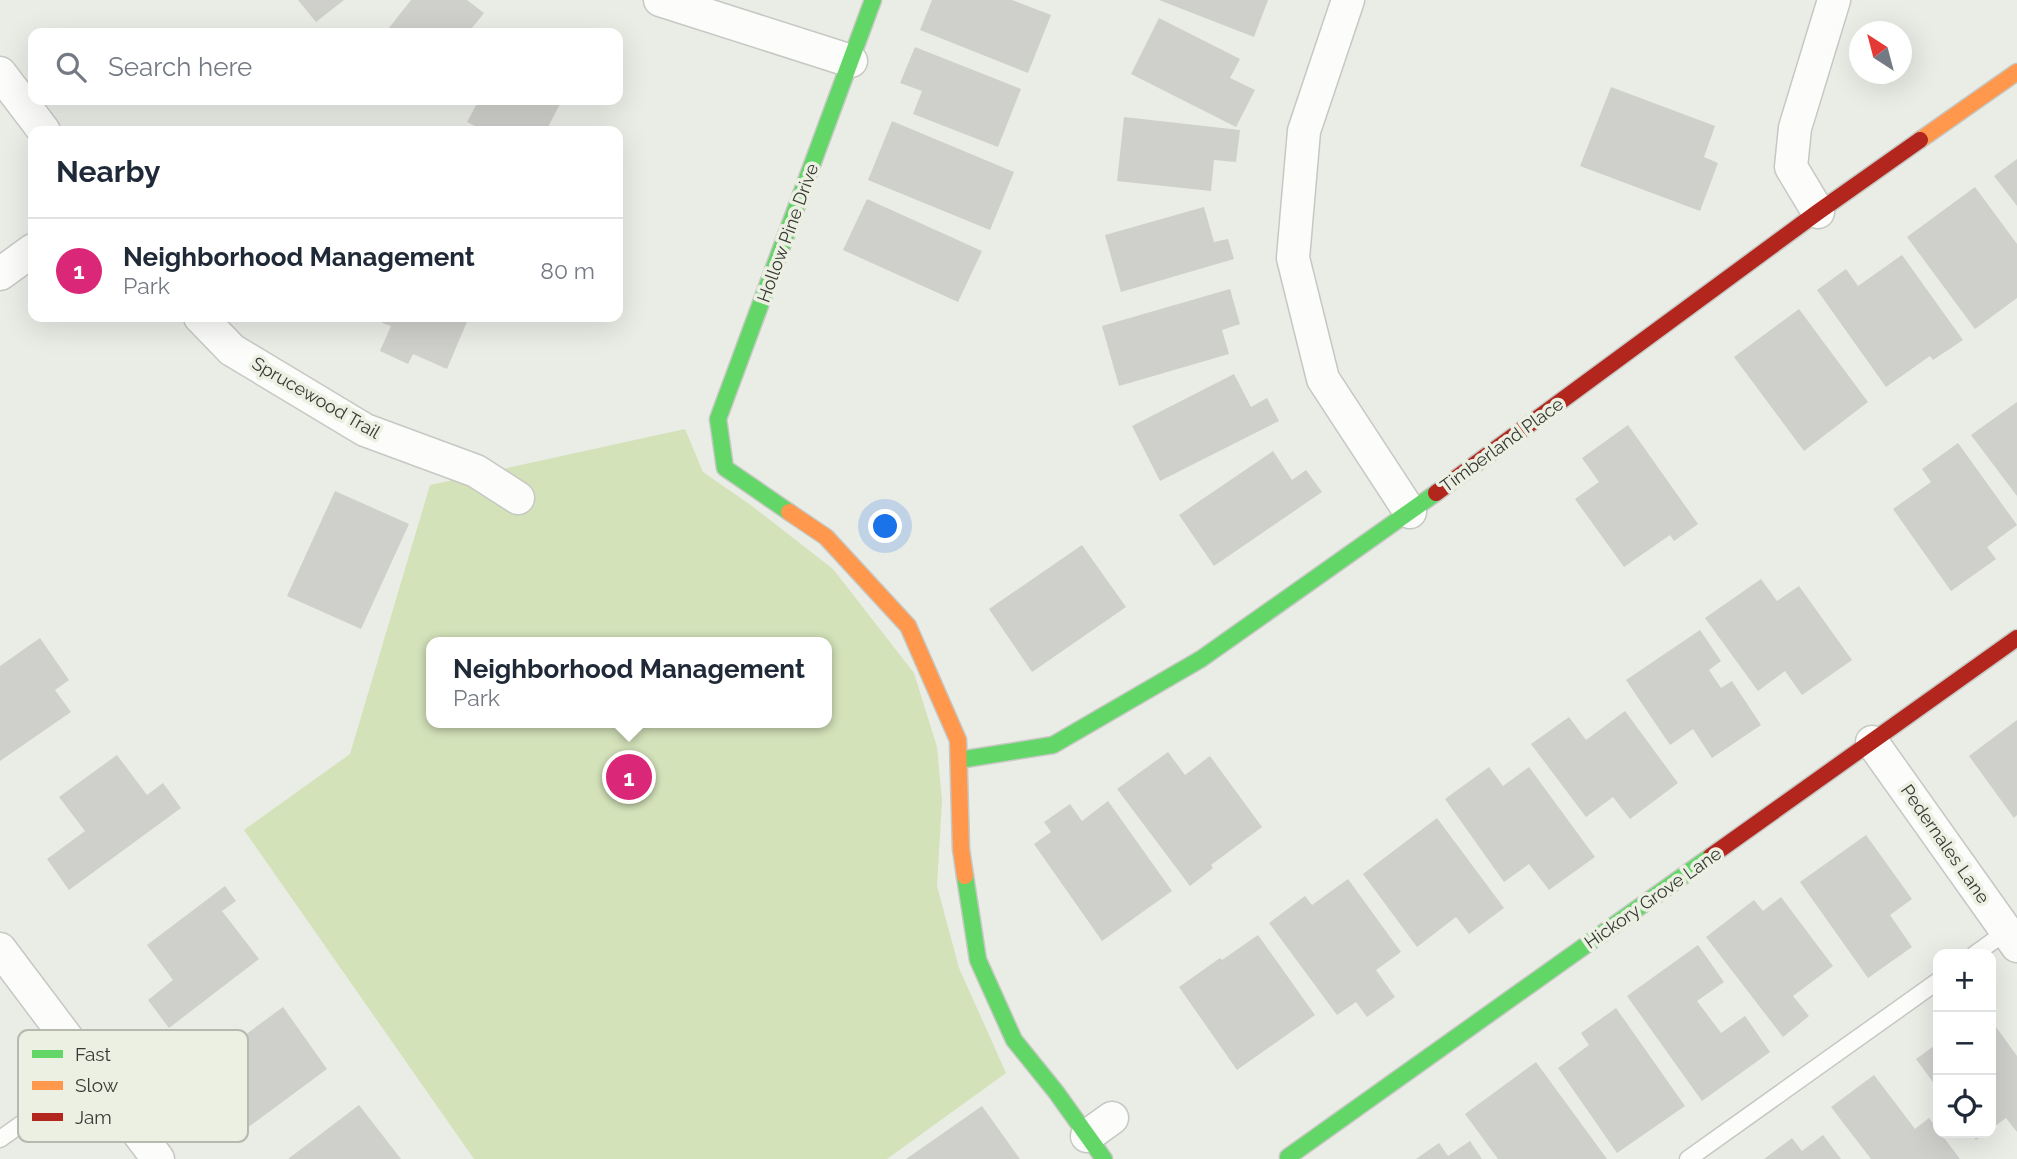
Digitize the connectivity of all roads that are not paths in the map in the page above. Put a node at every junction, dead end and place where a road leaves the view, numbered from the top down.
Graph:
1 (660, 0) edge
2 (873, 0) edge
3 (1348, 0) edge
4 (1834, 0) edge
5 (851, 61) junction
6 (2017, 72) edge
7 (0, 74) edge
8 (40, 126) edge
9 (1818, 212) junction
10 (28, 254) edge
11 (0, 274) edge
12 (206, 322) edge
13 (518, 498) dead end
14 (1410, 512) junction
15 (2017, 638) edge
16 (1872, 742) junction
17 (959, 760) junction
18 (2014, 934) edge
19 (0, 949) edge
20 (1985, 949) edge
21 (1933, 985) edge
22 (62, 1030) edge
23 (18, 1126) edge
24 (1101, 1138) edge
25 (0, 1139) edge
26 (146, 1142) edge
27 (1288, 1157) dead end
28 (159, 1159) edge
29 (1688, 1159) edge

1 - 5 street
2 - 5 street, Hollow Pine Drive
3 - 14 street
4 - 9 street
5 - 17 street, Hollow Pine Drive
6 - 9 street, Timberland Place
7 - 8 street
9 - 14 street, Timberland Place
10 - 11 street
12 - 13 street, Sprucewood Trail
14 - 17 street, Timberland Place
15 - 16 street, Hickory Grove Lane
16 - 18 street, Pedernales Lane
16 - 27 street, Hickory Grove Lane
17 - 24 street
18 - 20 lane
19 - 22 street
21 - 29 lane
23 - 25 lane
26 - 28 street

